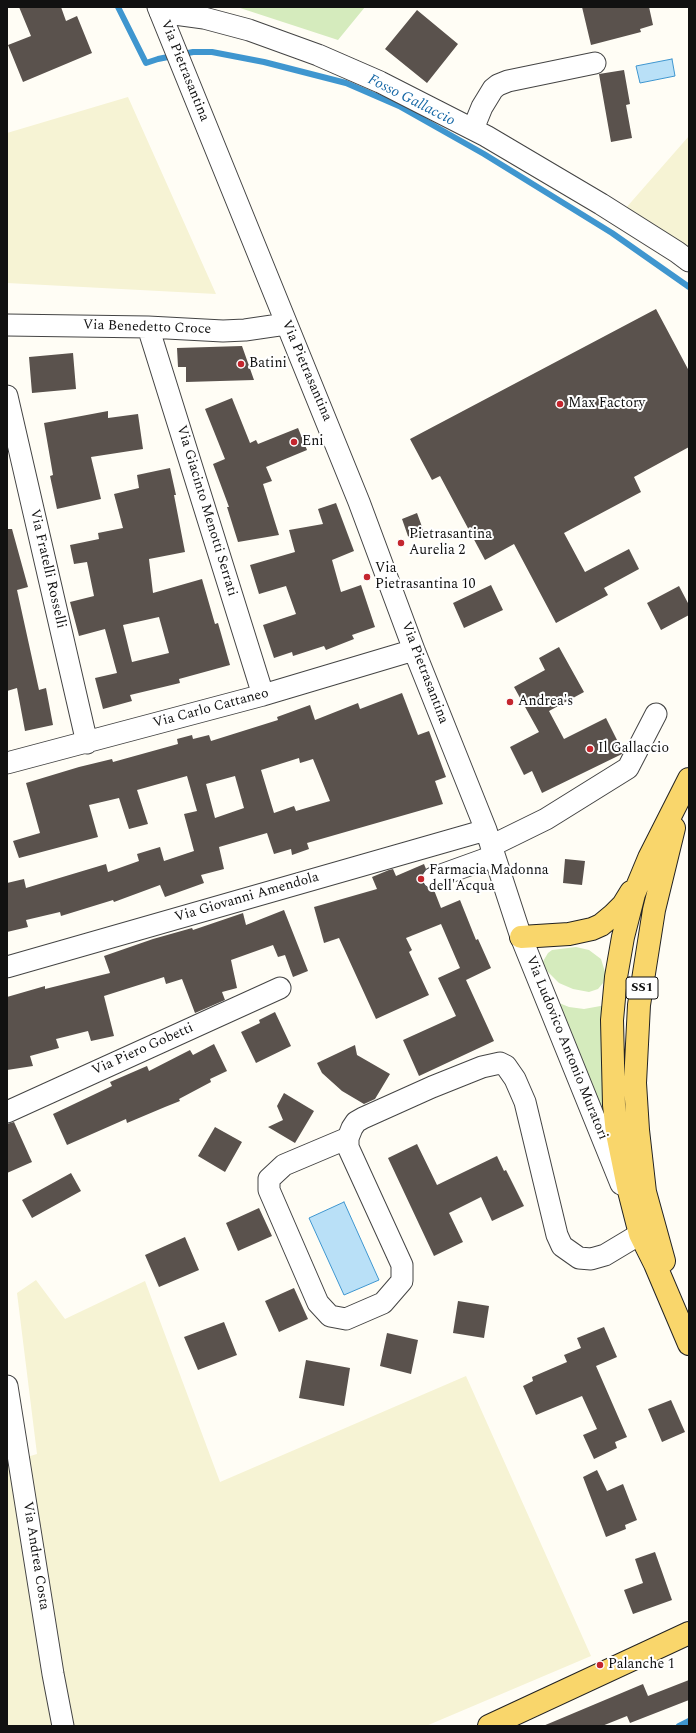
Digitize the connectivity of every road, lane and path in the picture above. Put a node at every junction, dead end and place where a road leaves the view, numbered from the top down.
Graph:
1 (160, 9) edge
2 (595, 63) dead end
3 (473, 129) junction
4 (689, 261) edge
5 (286, 324) junction
6 (7, 325) edge
7 (148, 327) junction
8 (7, 396) edge
9 (10, 423) edge
10 (414, 650) junction
11 (263, 695) junction
12 (656, 714) dead end
13 (87, 743) junction
14 (7, 763) edge
15 (687, 784) edge
16 (493, 851) junction
17 (645, 870) junction
18 (433, 878) dead end
19 (521, 936) junction
20 (7, 967) edge
21 (280, 988) dead end
22 (7, 1112) edge
23 (348, 1138) junction
24 (638, 1228) junction
25 (685, 1334) edge
26 (7, 1386) edge
27 (689, 1633) edge
28 (63, 1726) edge
29 (489, 1726) edge

1 - 3 street
1 - 5 street, Via Pietrasantina
2 - 3 street
3 - 4 street
5 - 7 street, Via Benedetto Croce
5 - 10 street, Via Pietrasantina
6 - 7 street, Via Benedetto Croce
7 - 11 street, Via Giacinto Menotti Serrati
8 - 9 street, Via Fratelli Rosselli
9 - 13 street, Via Fratelli Rosselli
10 - 11 street, Via Carlo Cattaneo
10 - 16 street, Via Pietrasantina
11 - 13 street, Via Carlo Cattaneo
12 - 16 street
13 - 14 street, Via Carlo Cattaneo
15 - 17 main road, SS1
15 - 25 main road, SS1
16 - 18 street
16 - 19 street, Via Ludovico Antonio Muratori
16 - 20 street, Via Giovanni Amendola
17 - 19 main road
17 - 24 main road, SS1
19 - 24 street, Via Ludovico Antonio Muratori
21 - 22 street, Via Piero Gobetti
23 - 23 street
23 - 24 street
24 - 25 main road, SS1
26 - 28 street, Via Andrea Costa
27 - 29 main road

